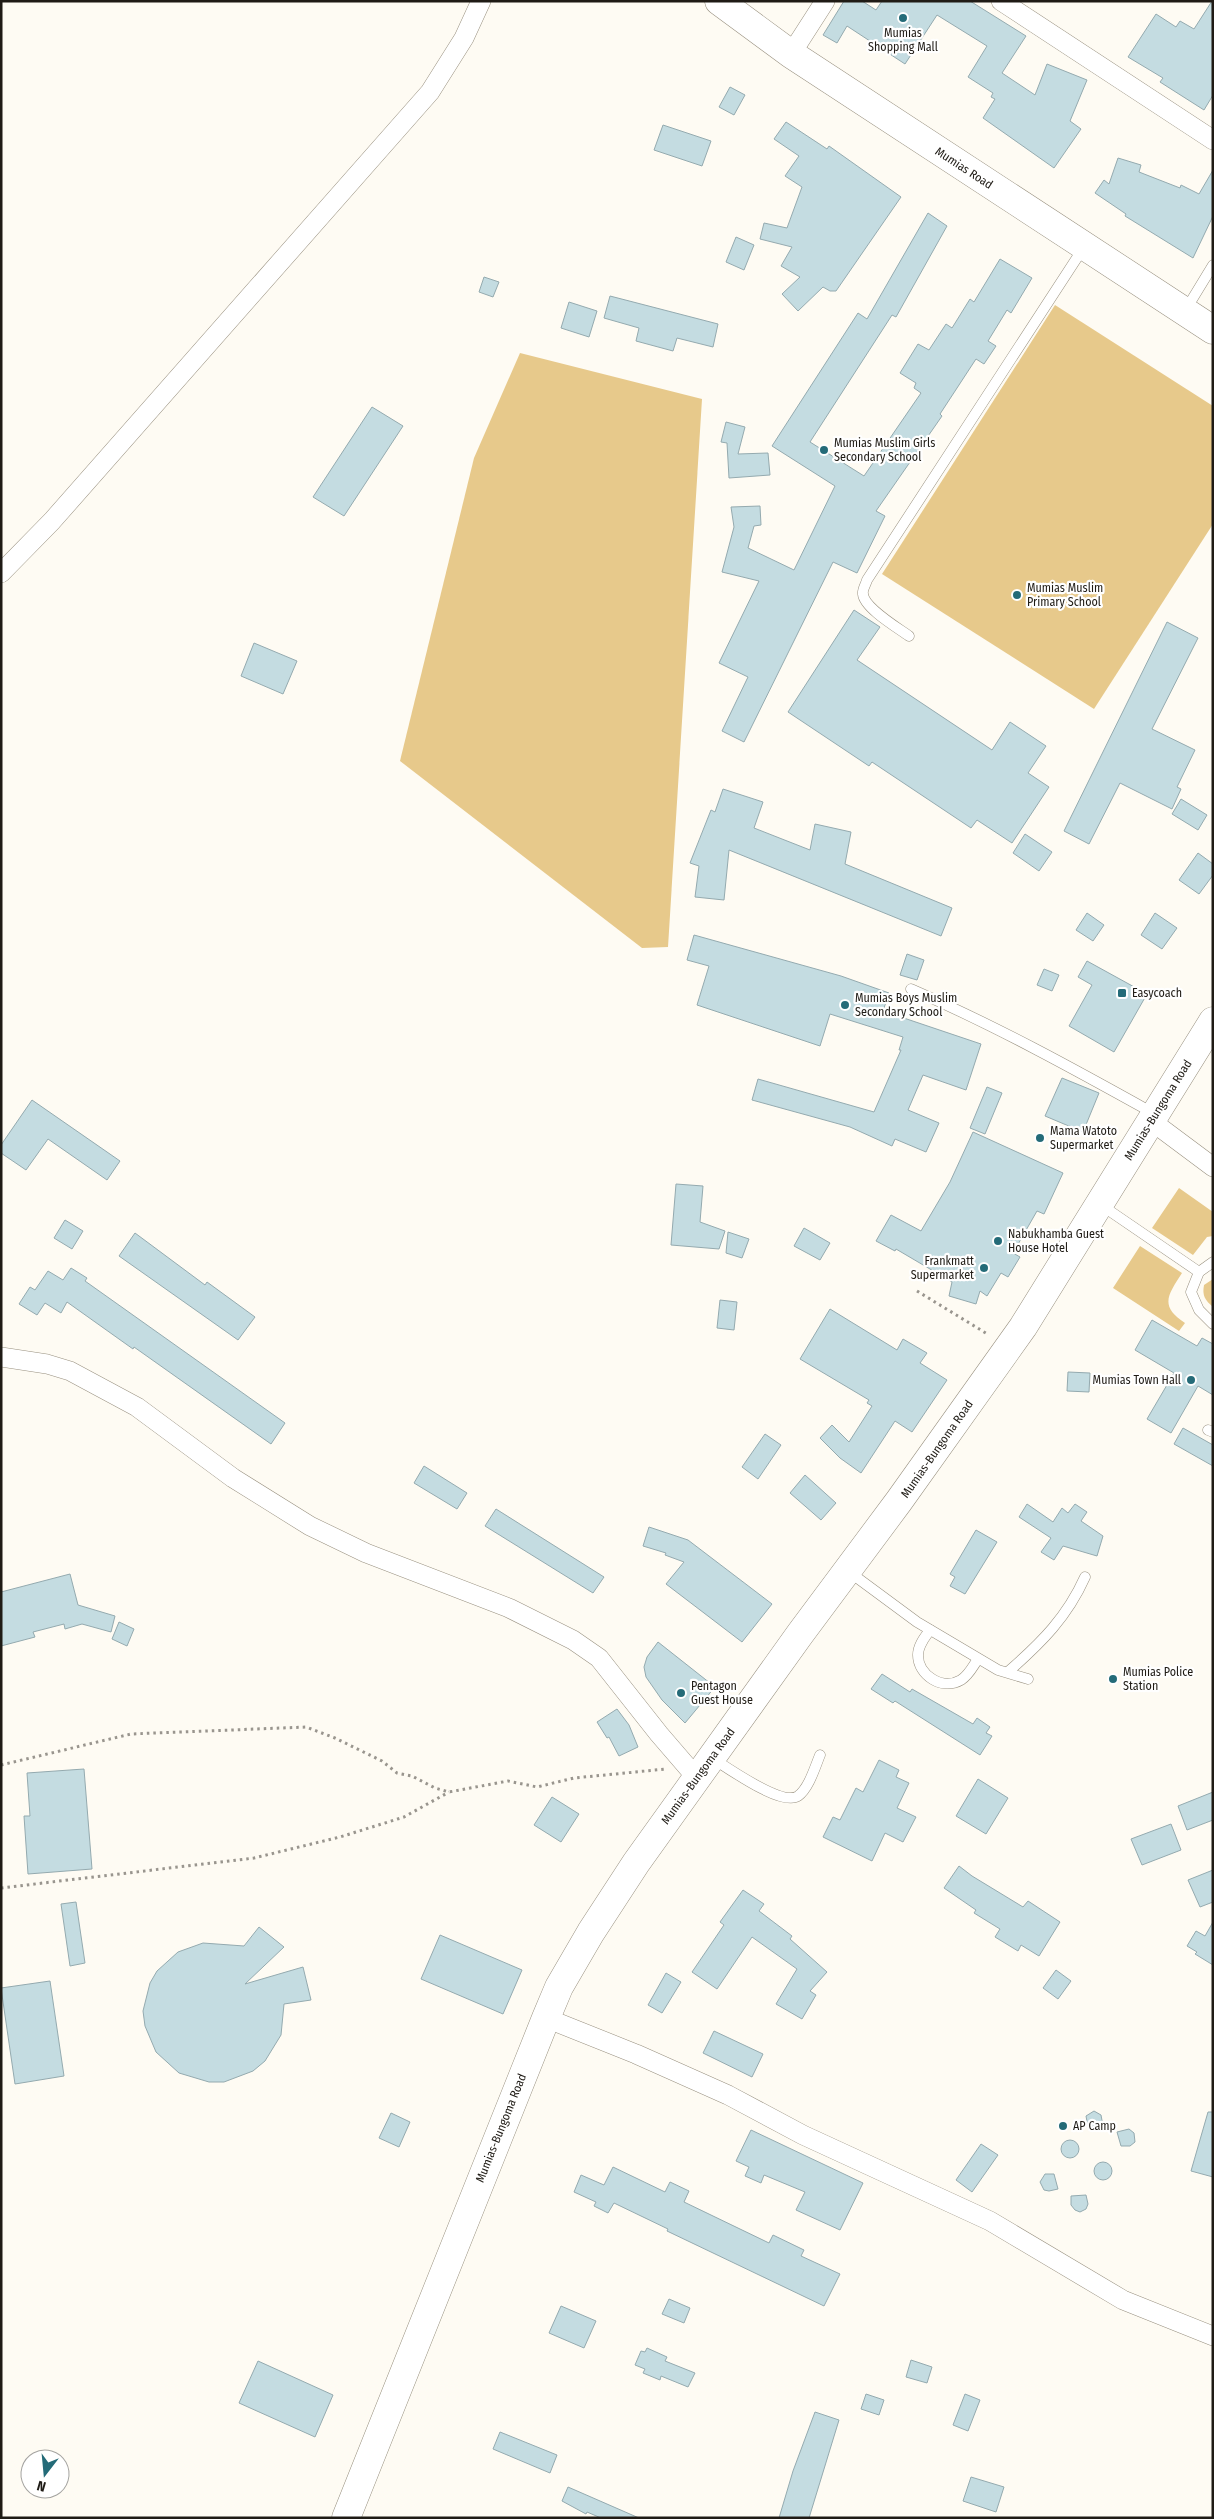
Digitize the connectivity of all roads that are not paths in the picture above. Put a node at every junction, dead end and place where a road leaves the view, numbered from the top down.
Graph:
1 (481, 1) edge
2 (719, 1) edge
3 (825, 1) edge
4 (1001, 1) edge
5 (791, 54) junction
6 (1213, 140) edge
7 (1084, 246) junction
8 (1213, 265) edge
9 (1184, 312) junction
10 (1213, 330) edge
11 (1, 573) edge
12 (909, 636) dead end
13 (911, 989) dead end
14 (1213, 1021) edge
15 (1152, 1117) junction
16 (1213, 1167) edge
17 (1100, 1205) junction
18 (1213, 1262) edge
19 (1199, 1272) junction
20 (1213, 1324) edge
21 (1, 1357) edge
22 (848, 1571) junction
23 (1085, 1577) dead end
24 (930, 1630) junction
25 (978, 1659) junction
26 (1008, 1672) junction
27 (1028, 1679) dead end
28 (820, 1755) dead end
29 (698, 1767) junction
30 (546, 2018) junction
31 (1213, 2336) edge
32 (346, 2518) edge

1 - 11 street
2 - 5 street, Mumias Road
3 - 5 street
4 - 6 street
5 - 7 street, Mumias Road
7 - 9 street, Mumias Road
7 - 12 lane
8 - 9 lane
9 - 10 street, Mumias Road
13 - 15 lane
14 - 15 street, Mumias-Bungoma Road
15 - 16 street
15 - 17 street, Mumias-Bungoma Road
17 - 19 lane
17 - 22 street, Mumias-Bungoma Road
18 - 19 lane
19 - 20 lane
21 - 29 street
22 - 24 lane
22 - 29 street, Mumias-Bungoma Road
23 - 26 lane
24 - 25 lane
24 - 25 lane
25 - 26 lane
26 - 27 lane
28 - 29 lane
29 - 30 street, Mumias-Bungoma Road
30 - 31 street
30 - 32 street, Mumias-Bungoma Road

